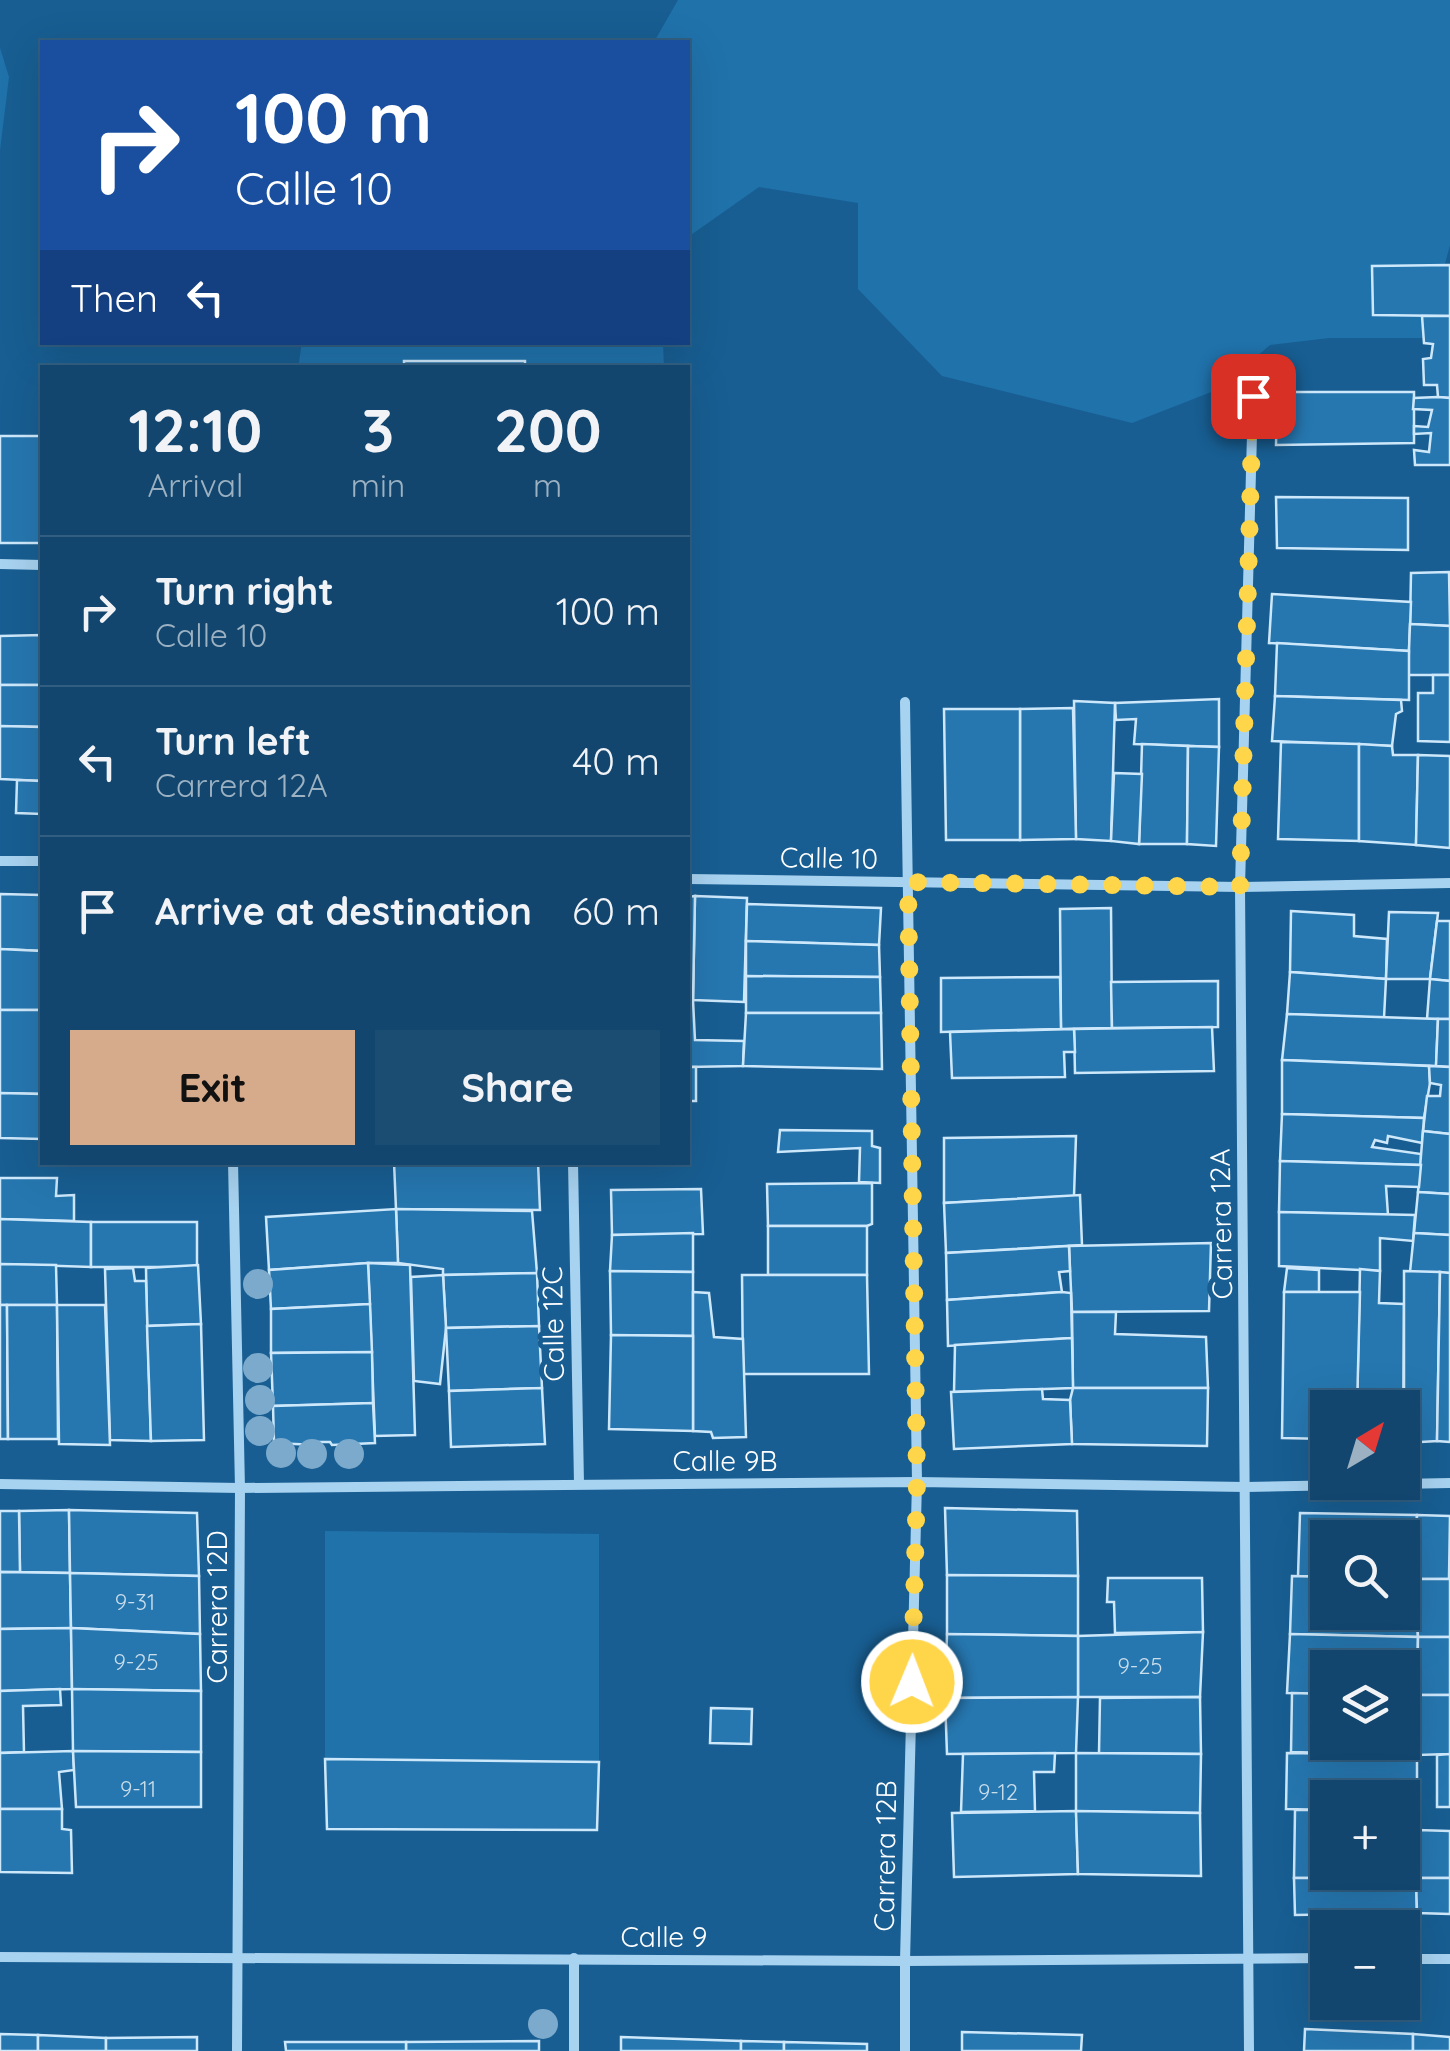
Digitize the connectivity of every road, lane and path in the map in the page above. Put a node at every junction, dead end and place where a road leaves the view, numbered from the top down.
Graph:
1 (1253, 396) dead end
2 (0, 564) edge
3 (40, 565) edge
4 (904, 702) dead end
5 (0, 860) edge
6 (40, 861) edge
7 (690, 879) edge
8 (908, 882) junction
9 (1450, 884) edge
10 (1240, 887) junction
11 (233, 1165) edge
12 (573, 1165) edge
13 (917, 1482) junction
14 (1450, 1483) edge
15 (0, 1484) edge
16 (579, 1484) junction
17 (1246, 1487) junction
18 (240, 1488) junction
19 (0, 1957) edge
20 (1249, 1957) junction
21 (236, 1958) junction
22 (574, 1958) junction
23 (1310, 1958) edge
24 (1420, 1959) edge
25 (1450, 1959) edge
26 (905, 1961) junction
27 (237, 2051) edge
28 (574, 2051) edge
29 (906, 2051) edge
30 (1249, 2051) edge

1 - 10 street, Carrera 12A
2 - 3 street
4 - 8 street, Carrera 12B
5 - 6 street
7 - 8 street, Calle 10
8 - 10 street, Calle 10
8 - 13 street, Carrera 12B
9 - 10 street, Calle 10
10 - 17 street, Carrera 12A
11 - 18 street, Carrera 12D
12 - 16 street, Calle 12C
13 - 16 street, Calle 9B
13 - 17 street, Calle 9B
13 - 26 street, Carrera 12B
14 - 17 street, Calle 9B
15 - 18 street, Calle 9B
16 - 18 street, Calle 9B
17 - 20 street, Carrera 12A
18 - 21 street, Carrera 12D
19 - 21 street, Calle 9
20 - 23 street, Calle 9
20 - 26 street, Calle 9
20 - 30 street, Carrera 12A
21 - 22 street, Calle 9
21 - 27 street, Carrera 12D
22 - 26 street, Calle 9
22 - 28 street
24 - 25 street
26 - 29 street, Carrera 12B

